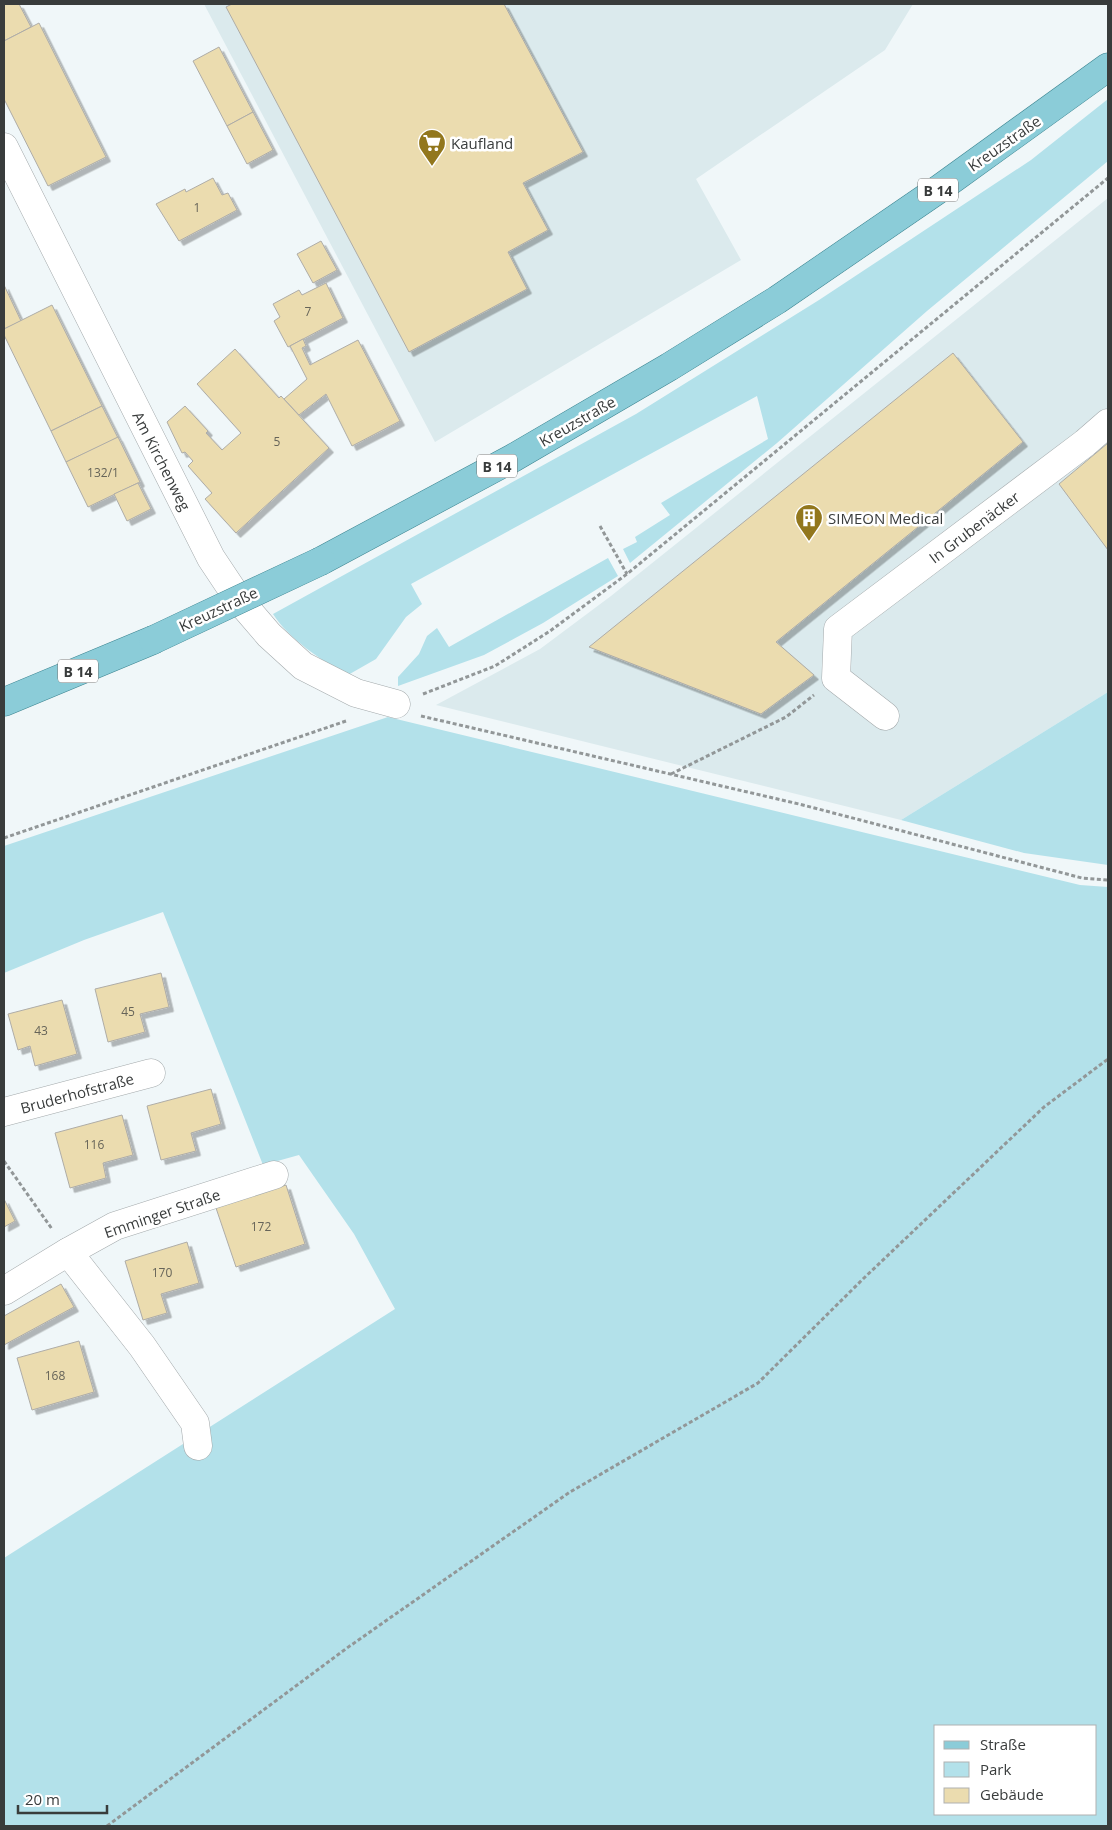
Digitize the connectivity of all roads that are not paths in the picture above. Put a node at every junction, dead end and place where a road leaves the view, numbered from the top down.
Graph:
1 (1104, 69) edge
2 (4, 146) edge
3 (1108, 423) edge
4 (4, 702) edge
5 (396, 704) road end
6 (885, 716) dead end
7 (151, 1073) dead end
8 (4, 1112) edge
9 (274, 1175) dead end
10 (68, 1252) junction
11 (4, 1291) edge
12 (198, 1446) dead end

1 - 4 main road, Kreuzstraße / B 14, bridge
2 - 5 street, Am Kirchenweg
3 - 6 street, In Grubenäcker
7 - 8 street, Bruderhofstraße
9 - 10 street, Emminger Straße
10 - 11 street, Emminger Straße
10 - 12 street

